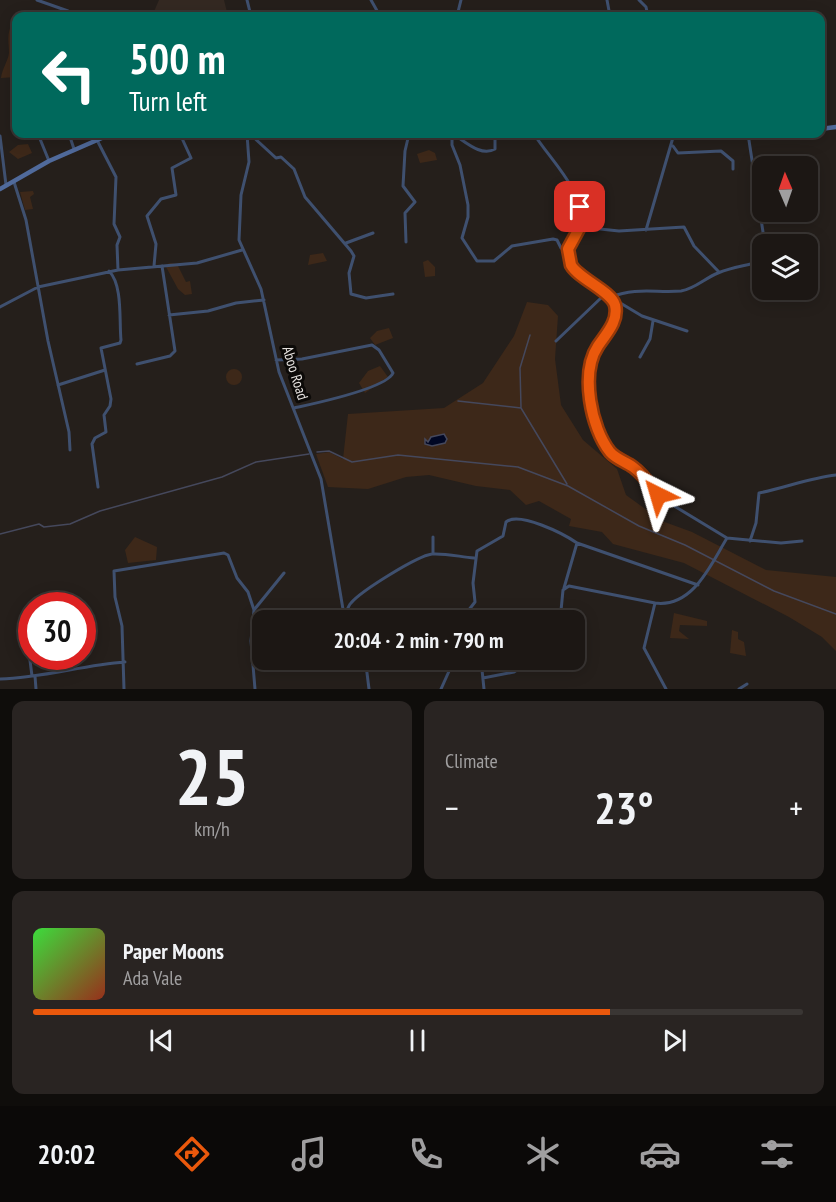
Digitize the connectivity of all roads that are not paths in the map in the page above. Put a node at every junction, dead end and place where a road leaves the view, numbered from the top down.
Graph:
1 (37, 0) edge
2 (639, 0) edge
3 (68, 11) dead end
4 (647, 12) edge
5 (0, 136) edge
6 (40, 138) edge
7 (70, 138) edge
8 (98, 138) edge
9 (100, 138) edge
10 (182, 138) edge
11 (249, 138) edge
12 (254, 138) edge
13 (408, 138) edge
14 (453, 138) edge
15 (459, 138) edge
16 (495, 138) edge
17 (537, 138) edge
18 (673, 138) edge
19 (748, 138) edge
20 (672, 145) junction
21 (74, 149) junction
22 (49, 161) junction
23 (733, 169) dead end
24 (14, 180) junction
25 (6, 185) junction
26 (0, 189) edge
27 (581, 226) junction
28 (646, 230) junction
29 (373, 233) dead end
30 (406, 242) dead end
31 (346, 243) junction
32 (568, 247) junction
33 (242, 250) junction
34 (154, 266) junction
35 (162, 266) junction
36 (118, 270) junction
37 (109, 271) junction
38 (720, 272) junction
39 (38, 286) junction
40 (622, 293) junction
41 (393, 294) dead end
42 (605, 294) junction
43 (601, 298) junction
44 (611, 298) junction
45 (264, 300) junction
46 (619, 302) junction
47 (0, 307) edge
48 (169, 315) junction
49 (653, 321) junction
50 (687, 332) dead end
51 (556, 340) dead end
52 (640, 357) dead end
53 (276, 360) junction
54 (137, 364) dead end
55 (105, 370) junction
56 (58, 385) junction
57 (294, 408) junction
58 (70, 450) dead end
59 (836, 475) edge
60 (98, 487) dead end
61 (433, 537) dead end
62 (727, 538) junction
63 (750, 541) junction
64 (802, 541) dead end
65 (577, 543) junction
66 (433, 554) junction
67 (474, 559) junction
68 (284, 573) dead end
69 (698, 585) junction
70 (564, 588) junction
71 (655, 603) junction
72 (254, 610) joint
73 (343, 610) edge
74 (349, 610) edge
75 (469, 610) edge
76 (561, 610) edge
77 (252, 631) edge
78 (251, 641) joint
79 (124, 662) junction
80 (33, 670) edge
81 (367, 670) edge
82 (450, 670) edge
83 (482, 670) edge
84 (517, 670) edge
85 (34, 676) junction
86 (483, 678) junction
87 (0, 679) edge
88 (747, 684) dead end
89 (36, 689) edge
90 (124, 689) edge
91 (255, 689) edge
92 (369, 689) edge
93 (441, 689) edge
94 (484, 689) edge
95 (666, 689) edge
96 (740, 689) edge

1 - 3 street
2 - 4 street
5 - 25 street
6 - 22 street
7 - 21 street
8 - 21 street
9 - 36 street
10 - 34 street
11 - 33 street, Aboo Road
12 - 31 street
13 - 30 street
14 - 32 street
15 - 16 street
17 - 27 street
18 - 20 street
19 - 38 street
20 - 23 street
20 - 28 street
21 - 22 street
22 - 24 street
24 - 25 street
24 - 39 street
25 - 26 street
27 - 28 street
27 - 32 street
28 - 38 street
29 - 31 street
31 - 41 street
32 - 42 street
33 - 35 street
33 - 45 street, Aboo Road
34 - 35 street
34 - 36 street
35 - 48 street
36 - 37 street
37 - 39 street
37 - 55 street
38 - 40 street
39 - 47 street
39 - 56 street
40 - 44 street
40 - 46 street
42 - 43 street
42 - 44 street
43 - 44 street
43 - 51 street
44 - 46 street
44 - 62 street
45 - 48 street
45 - 53 street, Aboo Road
46 - 49 street
48 - 54 street
49 - 50 street
49 - 52 street
53 - 57 street, Aboo Road
53 - 57 street
55 - 56 street
55 - 60 street
56 - 58 street
57 - 73 street, Aboo Road
59 - 63 street
61 - 66 street
62 - 63 street
62 - 69 street
63 - 64 street
65 - 67 street
65 - 69 street
65 - 70 street
66 - 67 street
66 - 74 street
67 - 75 street
68 - 72 street
69 - 71 street
70 - 71 street
70 - 76 street
71 - 95 street
72 - 79 street
77 - 78 street
78 - 91 street
79 - 85 street
79 - 90 street
80 - 85 street
81 - 92 street
82 - 93 street
83 - 86 street
84 - 86 street
85 - 87 street
85 - 89 street
86 - 94 street
88 - 96 street

